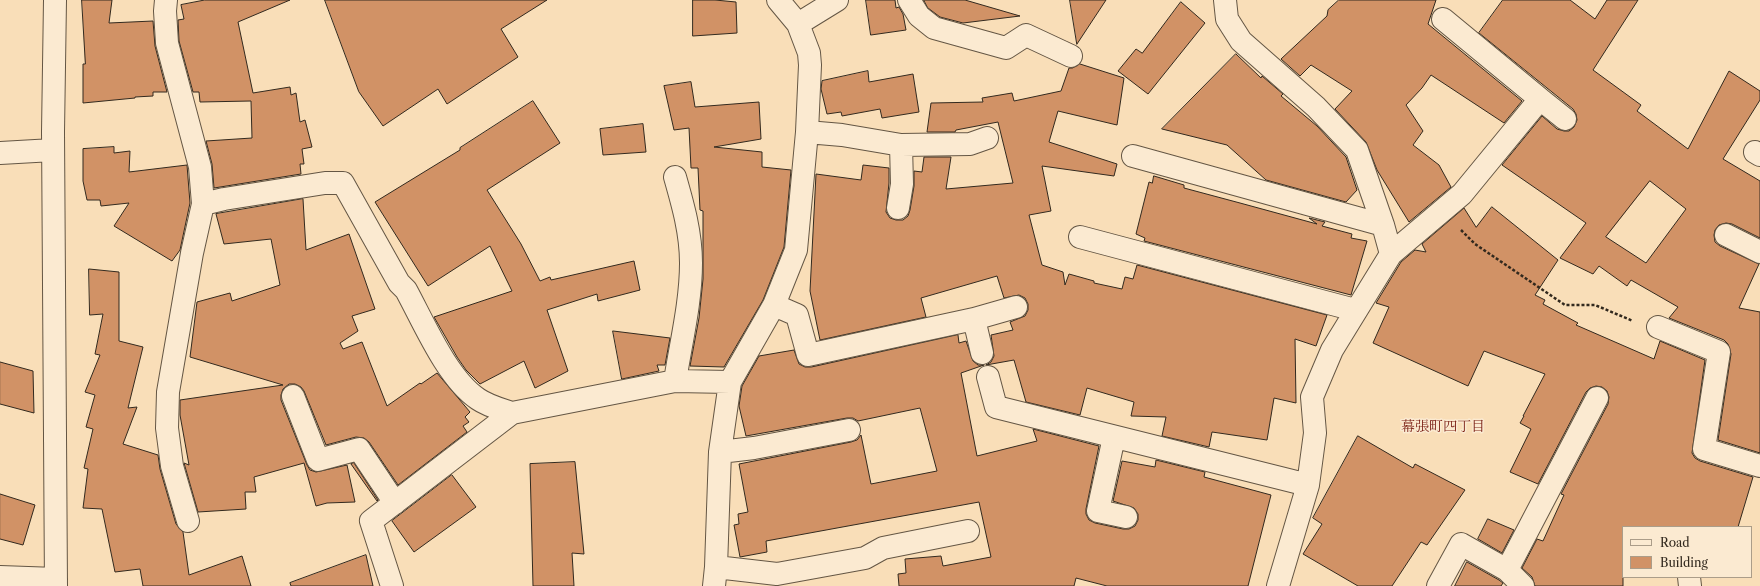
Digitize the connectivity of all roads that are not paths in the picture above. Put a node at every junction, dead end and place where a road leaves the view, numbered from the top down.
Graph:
1 (55, 0) edge
2 (166, 0) edge
3 (778, 0) edge
4 (837, 0) edge
5 (909, 0) edge
6 (1225, 0) edge
7 (1443, 19) dead end
8 (798, 24) junction
9 (1071, 56) dead end
10 (1540, 100) junction
11 (1565, 119) dead end
12 (807, 132) junction
13 (987, 138) dead end
14 (901, 145) junction
15 (53, 150) junction
16 (0, 152) edge
17 (1133, 156) dead end
18 (675, 176) dead end
19 (203, 204) junction
20 (898, 208) dead end
21 (1383, 225) junction
22 (1726, 235) dead end
23 (1080, 237) dead end
24 (1760, 252) edge
25 (1391, 254) junction
26 (774, 305) junction
27 (1016, 307) dead end
28 (1355, 310) junction
29 (974, 319) junction
30 (1658, 327) road end
31 (982, 352) dead end
32 (988, 377) dead end
33 (675, 381) junction
34 (730, 382) junction
35 (293, 396) dead end
36 (1597, 398) dead end
37 (512, 413) junction
38 (849, 430) dead end
39 (1114, 437) junction
40 (720, 452) junction
41 (1760, 466) edge
42 (1308, 485) junction
43 (395, 503) junction
44 (1126, 517) dead end
45 (188, 522) dead end
46 (968, 531) dead end
47 (1507, 570) junction
48 (715, 576) edge
49 (0, 577) edge
50 (56, 582) edge
51 (392, 586) edge
52 (1278, 586) edge
53 (1438, 586) edge
54 (1523, 586) edge

1 - 15 street
2 - 19 street
3 - 8 street
4 - 8 street
5 - 9 street
6 - 21 street
7 - 10 street
8 - 12 street
10 - 11 street
10 - 25 street
12 - 14 street
12 - 26 street
13 - 14 street
14 - 20 street
15 - 16 street
15 - 50 street
17 - 21 street
18 - 33 street
19 - 37 street
19 - 45 street
21 - 25 street
22 - 24 street
23 - 28 street
25 - 28 street
26 - 29 street
26 - 34 street
27 - 29 street
28 - 42 street
29 - 31 street
30 - 41 street
32 - 39 street
33 - 34 street
33 - 37 street
34 - 40 street
35 - 43 street
36 - 47 street
37 - 43 street
38 - 40 street
39 - 42 street
39 - 44 street
40 - 48 street
42 - 52 street
43 - 51 street
46 - 48 street
47 - 53 street
47 - 54 street
49 - 50 street

